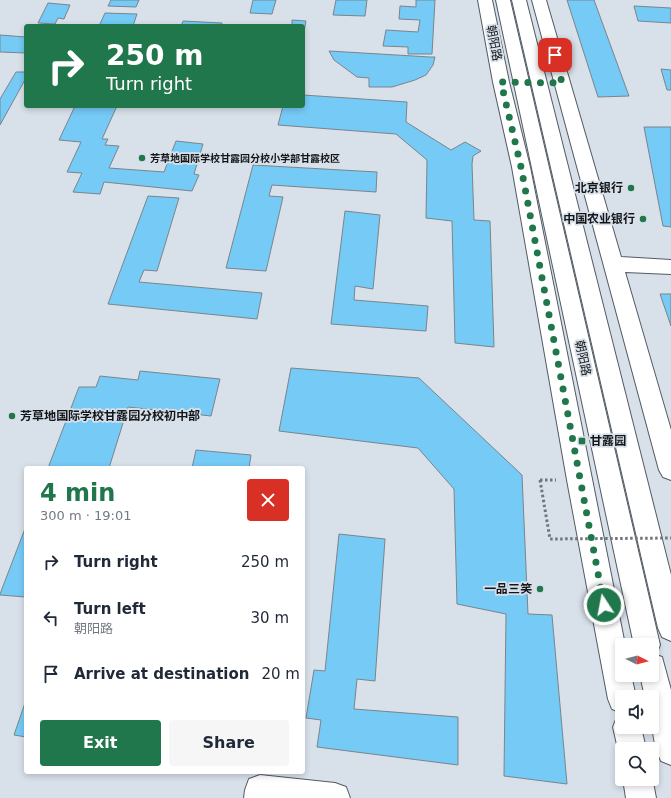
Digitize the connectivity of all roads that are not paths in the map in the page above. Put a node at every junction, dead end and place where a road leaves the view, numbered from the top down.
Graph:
1 (485, 0) edge
2 (503, 0) edge
3 (519, 0) edge
4 (539, 0) edge
5 (521, 82) junction
6 (562, 83) junction
7 (612, 264) junction
8 (671, 267) edge
9 (671, 470) edge
10 (671, 628) edge
11 (645, 638) edge
12 (655, 682) edge
13 (620, 690) edge
14 (671, 751) edge
15 (639, 786) edge
16 (259, 798) edge
17 (335, 798) edge
18 (641, 798) edge

1 - 5 main road, 朝阳路
2 - 5 main road, 朝阳路
3 - 5 main road, 朝阳路
4 - 6 main road
5 - 6 main road
5 - 10 main road, 朝阳路
5 - 11 main road, 朝阳路
5 - 13 main road, 朝阳路
6 - 7 main road
7 - 8 main road
7 - 9 main road
12 - 14 main road
15 - 18 main road
16 - 17 main road

